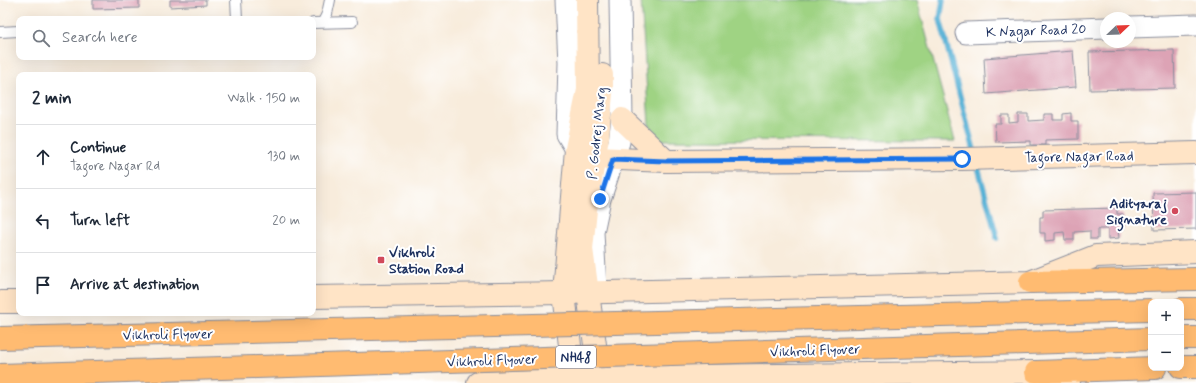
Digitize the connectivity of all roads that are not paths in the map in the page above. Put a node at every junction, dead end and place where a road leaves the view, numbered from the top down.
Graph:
1 (236, 0) edge
2 (330, 0) edge
3 (566, 0) edge
4 (587, 0) edge
5 (602, 0) edge
6 (620, 0) edge
7 (237, 16) edge
8 (352, 22) dead end
9 (318, 23) edge
10 (1196, 25) edge
11 (1136, 27) edge
12 (1100, 28) edge
13 (16, 31) edge
14 (0, 32) edge
15 (966, 32) dead end
16 (595, 91) junction
17 (622, 119) junction
18 (576, 149) junction
19 (1196, 153) edge
20 (605, 159) junction
21 (666, 161) junction
22 (1196, 252) edge
23 (1196, 279) edge
24 (1030, 282) junction
25 (592, 291) junction
26 (564, 293) junction
27 (316, 297) edge
28 (0, 302) edge
29 (16, 302) edge
30 (1196, 308) edge
31 (1184, 309) edge
32 (1148, 310) edge
33 (0, 338) edge
34 (1184, 338) edge
35 (1196, 338) edge
36 (1148, 339) edge
37 (1184, 367) edge
38 (1196, 367) edge
39 (1148, 368) edge
40 (1036, 372) junction
41 (0, 375) edge
42 (588, 380) edge
43 (478, 383) edge
44 (1069, 383) edge

1 - 7 lane
2 - 9 lane
3 - 18 street
4 - 16 street
5 - 16 street, P. Godrej Marg
6 - 17 street
8 - 9 lane
10 - 11 street
12 - 15 street, K Nagar Road 20
13 - 14 lane
16 - 18 street
16 - 20 street, P. Godrej Marg
17 - 20 street
17 - 21 street
18 - 26 street
19 - 21 street, Tagore Nagar Road
20 - 21 street, Tagore Nagar Road
20 - 25 street, P. Godrej Marg
22 - 24 street
23 - 24 highway
24 - 25 street
25 - 26 street
25 - 42 street, P. Godrej Marg
26 - 27 street
26 - 42 street
28 - 29 street
30 - 31 highway
32 - 33 highway, Vikhroli Flyover, bridge
34 - 35 highway
36 - 41 highway, Vikhroli Flyover / NH48, bridge
37 - 38 highway
39 - 40 highway
40 - 42 street
40 - 44 street
42 - 43 street

